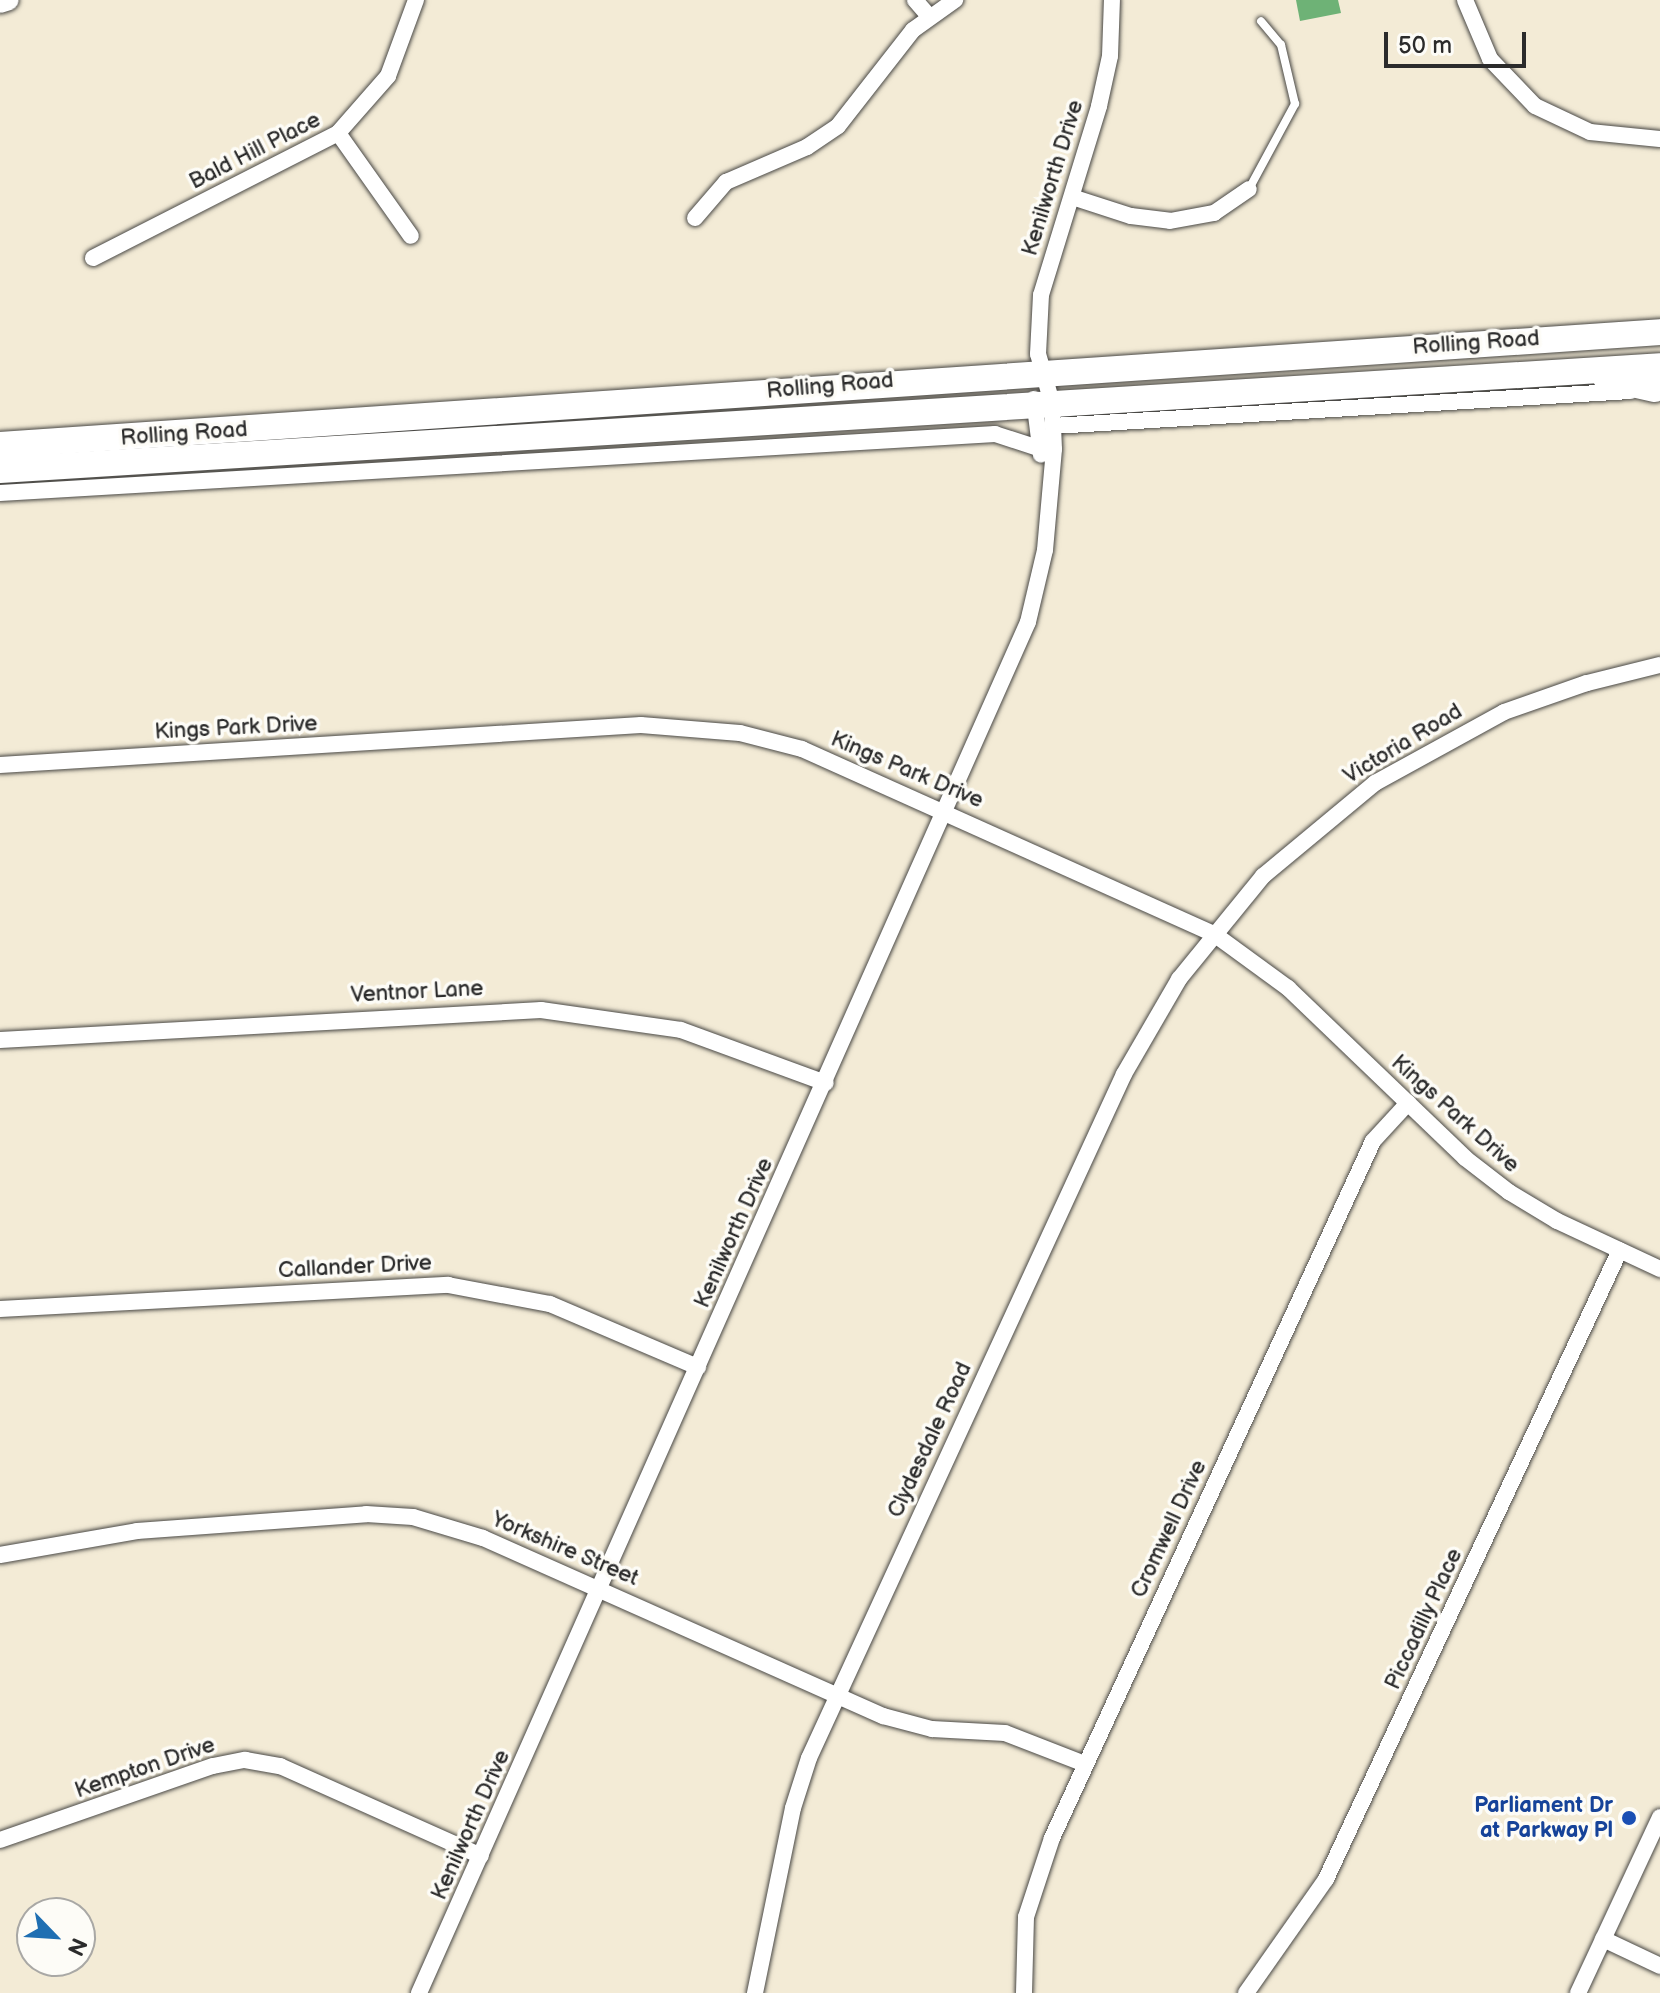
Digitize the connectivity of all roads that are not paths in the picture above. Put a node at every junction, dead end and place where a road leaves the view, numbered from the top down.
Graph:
1 (9, 0) edge
2 (416, 0) edge
3 (915, 0) edge
4 (955, 0) edge
5 (1112, 0) edge
6 (1465, 0) edge
7 (0, 3) edge
8 (928, 15) junction
9 (1261, 21) dead end
10 (338, 133) junction
11 (1660, 139) edge
12 (1249, 189) joint
13 (1072, 197) junction
14 (695, 218) dead end
15 (411, 236) dead end
16 (93, 258) dead end
17 (1660, 332) edge
18 (1040, 370) junction
19 (1658, 381) edge
20 (1046, 411) junction
21 (0, 445) edge
22 (1038, 448) junction
23 (0, 470) edge
24 (1049, 480) junction
25 (0, 493) edge
26 (1660, 665) edge
27 (0, 765) edge
28 (947, 811) junction
29 (1214, 934) junction
30 (0, 1040) edge
31 (826, 1083) junction
32 (1408, 1103) junction
33 (1620, 1250) junction
34 (1660, 1269) edge
35 (0, 1309) edge
36 (698, 1367) junction
37 (0, 1555) edge
38 (601, 1589) junction
39 (837, 1695) junction
40 (1085, 1764) junction
41 (1660, 1817) edge
42 (0, 1840) edge
43 (481, 1856) junction
44 (1603, 1939) junction
45 (1660, 1966) edge
46 (419, 1993) edge
47 (755, 1993) edge
48 (1024, 1993) edge
49 (1246, 1993) edge
50 (1578, 1993) edge

1 - 7 street
2 - 10 street, Bald Hill Place
3 - 8 street
4 - 8 street
5 - 13 street, Kenilworth Drive
6 - 11 street
8 - 14 street
9 - 12 lane
10 - 15 street
10 - 16 street, Bald Hill Place
12 - 13 street
13 - 18 street, Kenilworth Drive
17 - 18 main road, Rolling Road
18 - 20 street, Kenilworth Drive
18 - 21 main road, Rolling Road
19 - 20 street, Rolling Road
19 - 20 main road, Rolling Road
20 - 22 street, Kenilworth Drive
20 - 23 main road, Rolling Road
20 - 24 street, Kenilworth Drive
22 - 24 street, Kenilworth Drive
22 - 25 street
24 - 28 street, Kenilworth Drive
26 - 29 street, Victoria Road
27 - 28 street, Kings Park Drive
28 - 29 street, Kings Park Drive
28 - 31 street, Kenilworth Drive
29 - 32 street, Kings Park Drive
29 - 39 street, Clydesdale Road
30 - 31 street, Ventnor Lane
31 - 36 street, Kenilworth Drive
32 - 33 street, Kings Park Drive
32 - 40 street, Cromwell Drive
33 - 34 street, Kings Park Drive
33 - 49 street, Piccadilly Place
35 - 36 street, Callander Drive
36 - 38 street, Kenilworth Drive
37 - 38 street, Yorkshire Street
38 - 39 street, Yorkshire Street
38 - 43 street, Kenilworth Drive
39 - 40 street, Yorkshire Street
39 - 47 street, Clydesdale Road
40 - 48 street, Cromwell Drive
41 - 44 street
42 - 43 street, Kempton Drive
43 - 46 street, Kenilworth Drive
44 - 45 street
44 - 50 street

